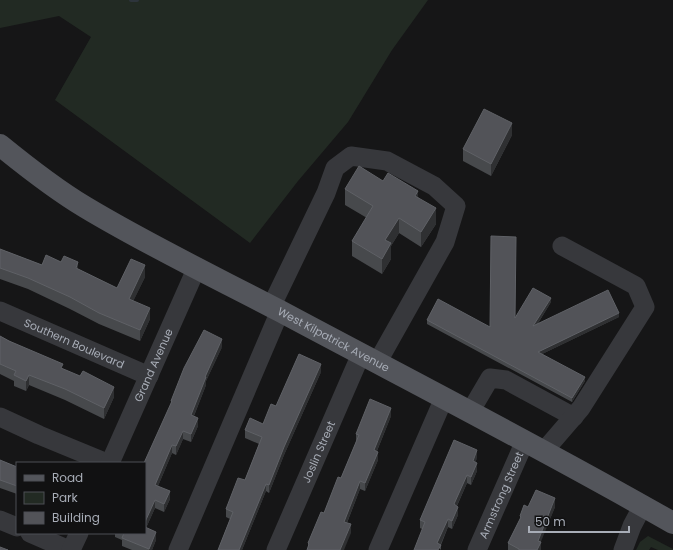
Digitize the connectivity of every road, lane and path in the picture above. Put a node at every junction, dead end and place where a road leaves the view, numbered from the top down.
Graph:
1 (0, 145) edge
2 (562, 246) dead end
3 (197, 267) junction
4 (275, 309) junction
5 (0, 311) edge
6 (369, 359) junction
7 (149, 376) junction
8 (444, 398) junction
9 (470, 412) junction
10 (0, 417) edge
11 (574, 417) junction
12 (525, 441) junction
13 (544, 451) junction
14 (105, 462) edge
15 (110, 462) edge
16 (643, 505) junction
17 (0, 520) edge
18 (673, 522) edge
19 (16, 527) edge
20 (32, 534) edge
21 (78, 534) edge
22 (70, 550) edge
23 (178, 550) edge
24 (276, 550) edge
25 (378, 550) edge
26 (477, 550) edge
27 (623, 550) edge

1 - 3 main road, West Kilpatrick Avenue
2 - 11 street
3 - 4 main road, West Kilpatrick Avenue
3 - 7 street, Grand Avenue
4 - 6 main road, West Kilpatrick Avenue
4 - 6 street, Joslin Street
4 - 23 street
5 - 7 street, Southern Boulevard
6 - 8 main road, West Kilpatrick Avenue
6 - 24 street, Joslin Street
7 - 15 street, Grand Avenue
8 - 9 main road, West Kilpatrick Avenue
8 - 25 street
9 - 11 street
9 - 12 main road, West Kilpatrick Avenue
10 - 14 street
11 - 13 street
12 - 13 main road, West Kilpatrick Avenue
12 - 26 street, Armstrong Street
13 - 16 main road, West Kilpatrick Avenue
16 - 18 main road, West Kilpatrick Avenue
16 - 27 street
17 - 19 street
20 - 22 street
21 - 22 street

